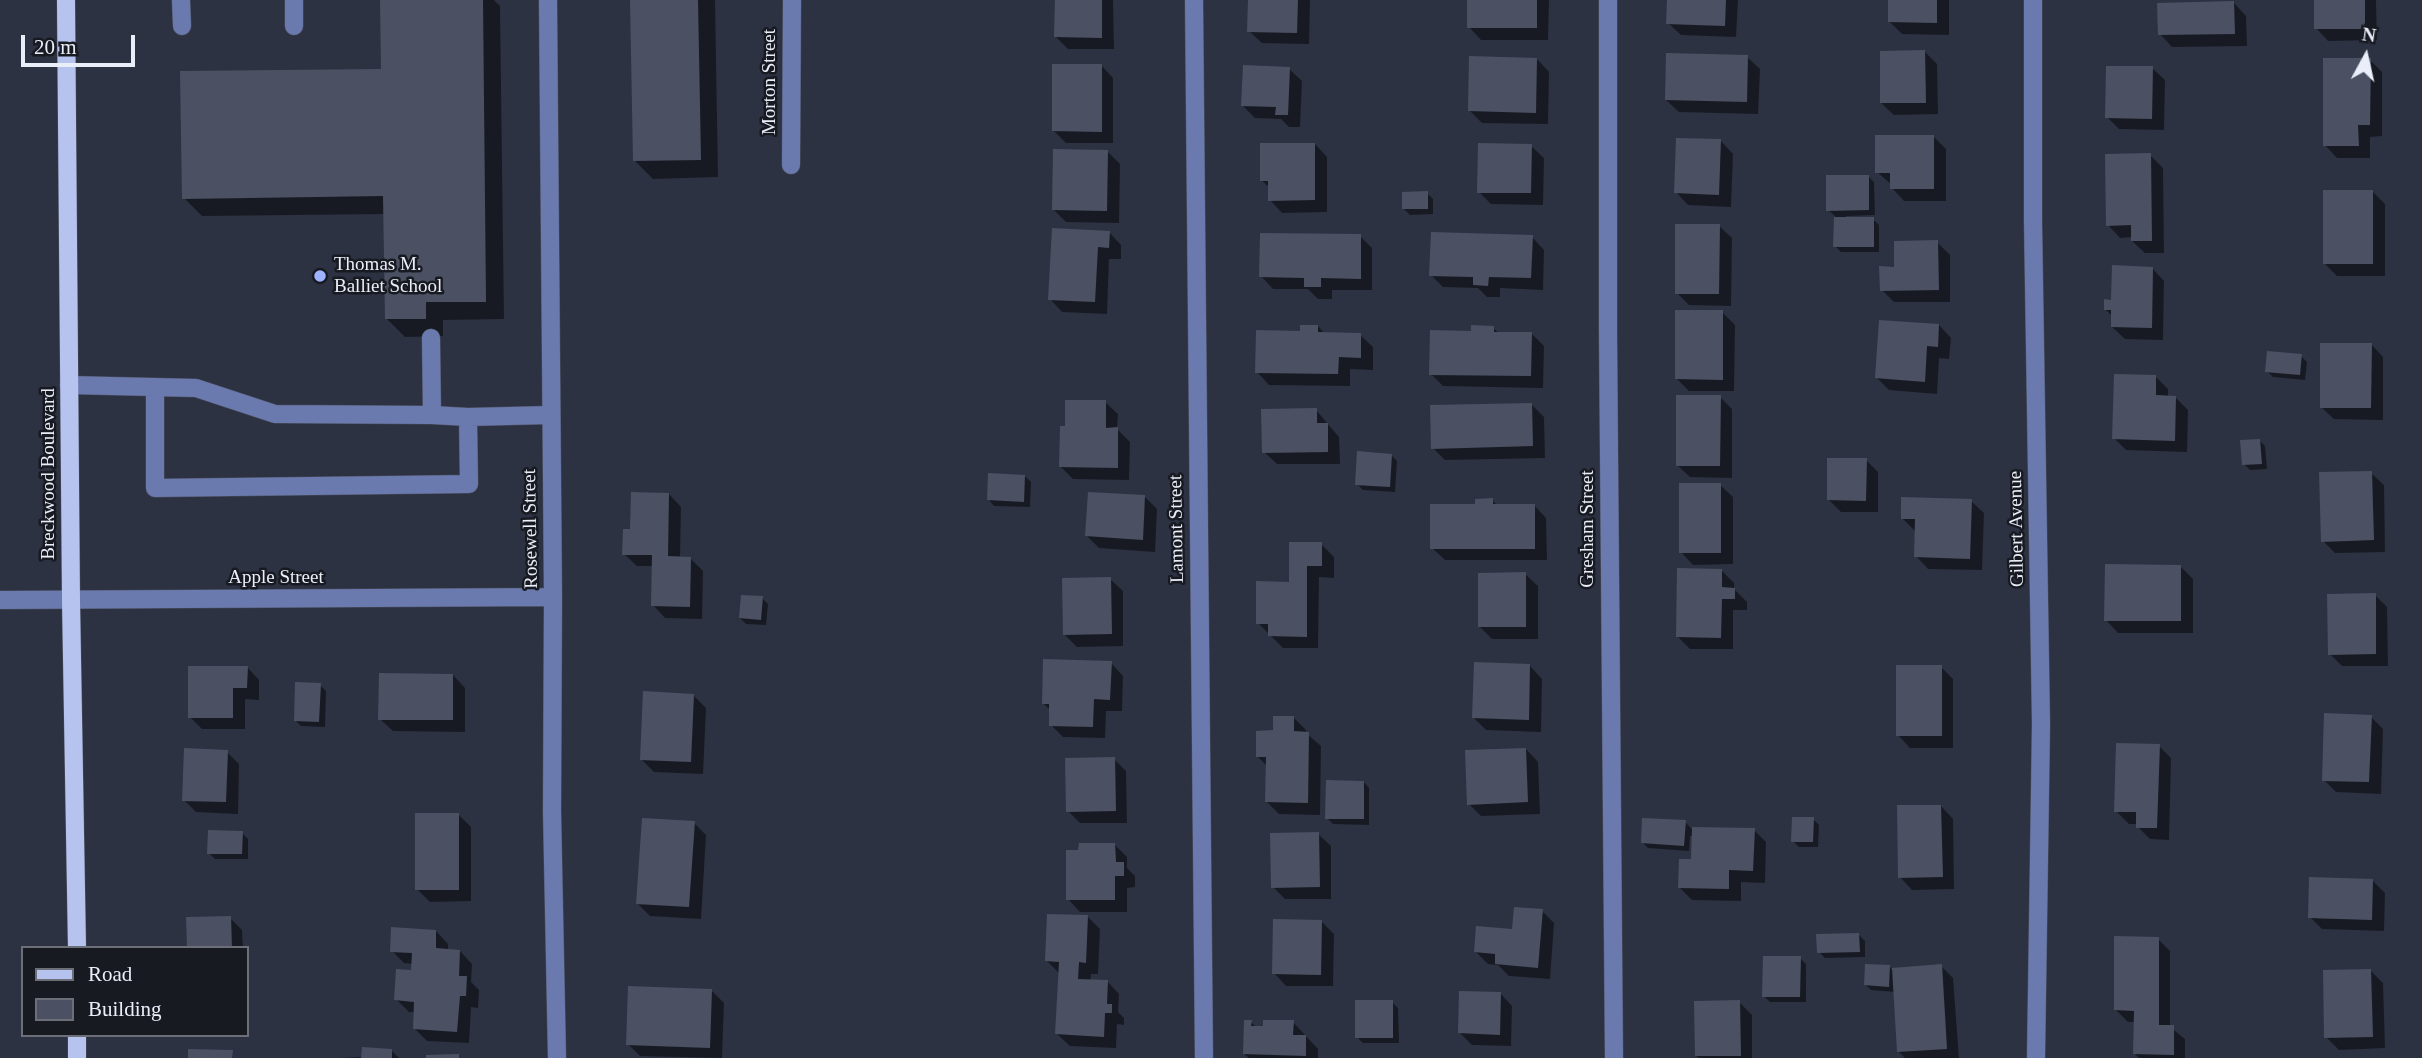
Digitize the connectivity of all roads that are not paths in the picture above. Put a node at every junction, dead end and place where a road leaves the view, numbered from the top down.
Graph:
1 (66, 0) edge
2 (181, 0) edge
3 (294, 0) edge
4 (548, 0) edge
5 (792, 0) edge
6 (1194, 0) edge
7 (1608, 0) edge
8 (2033, 0) edge
9 (182, 26) dead end
10 (294, 26) dead end
11 (791, 165) dead end
12 (431, 338) dead end
13 (69, 385) junction
14 (155, 387) junction
15 (432, 415) junction
16 (550, 415) junction
17 (468, 417) junction
18 (553, 597) junction
19 (0, 600) edge
20 (71, 600) junction
21 (77, 946) edge
22 (77, 1037) edge
23 (77, 1058) edge
24 (556, 1058) edge
25 (1204, 1058) edge
26 (1614, 1058) edge
27 (2036, 1058) edge

1 - 13 main road, Breckwood Boulevard
2 - 9 street
3 - 10 street
4 - 16 street, Rosewell Street
5 - 11 street, Morton Street
6 - 25 street, Lamont Street
7 - 26 street, Gresham Street
8 - 27 street, Gilbert Avenue
12 - 15 street
13 - 14 street
13 - 20 main road, Breckwood Boulevard
14 - 15 street
14 - 17 street
15 - 17 street
16 - 17 street
16 - 18 street, Rosewell Street
18 - 20 street, Apple Street
18 - 24 street, Rosewell Street
19 - 20 street, Apple Street
20 - 21 main road, Breckwood Boulevard
22 - 23 main road

